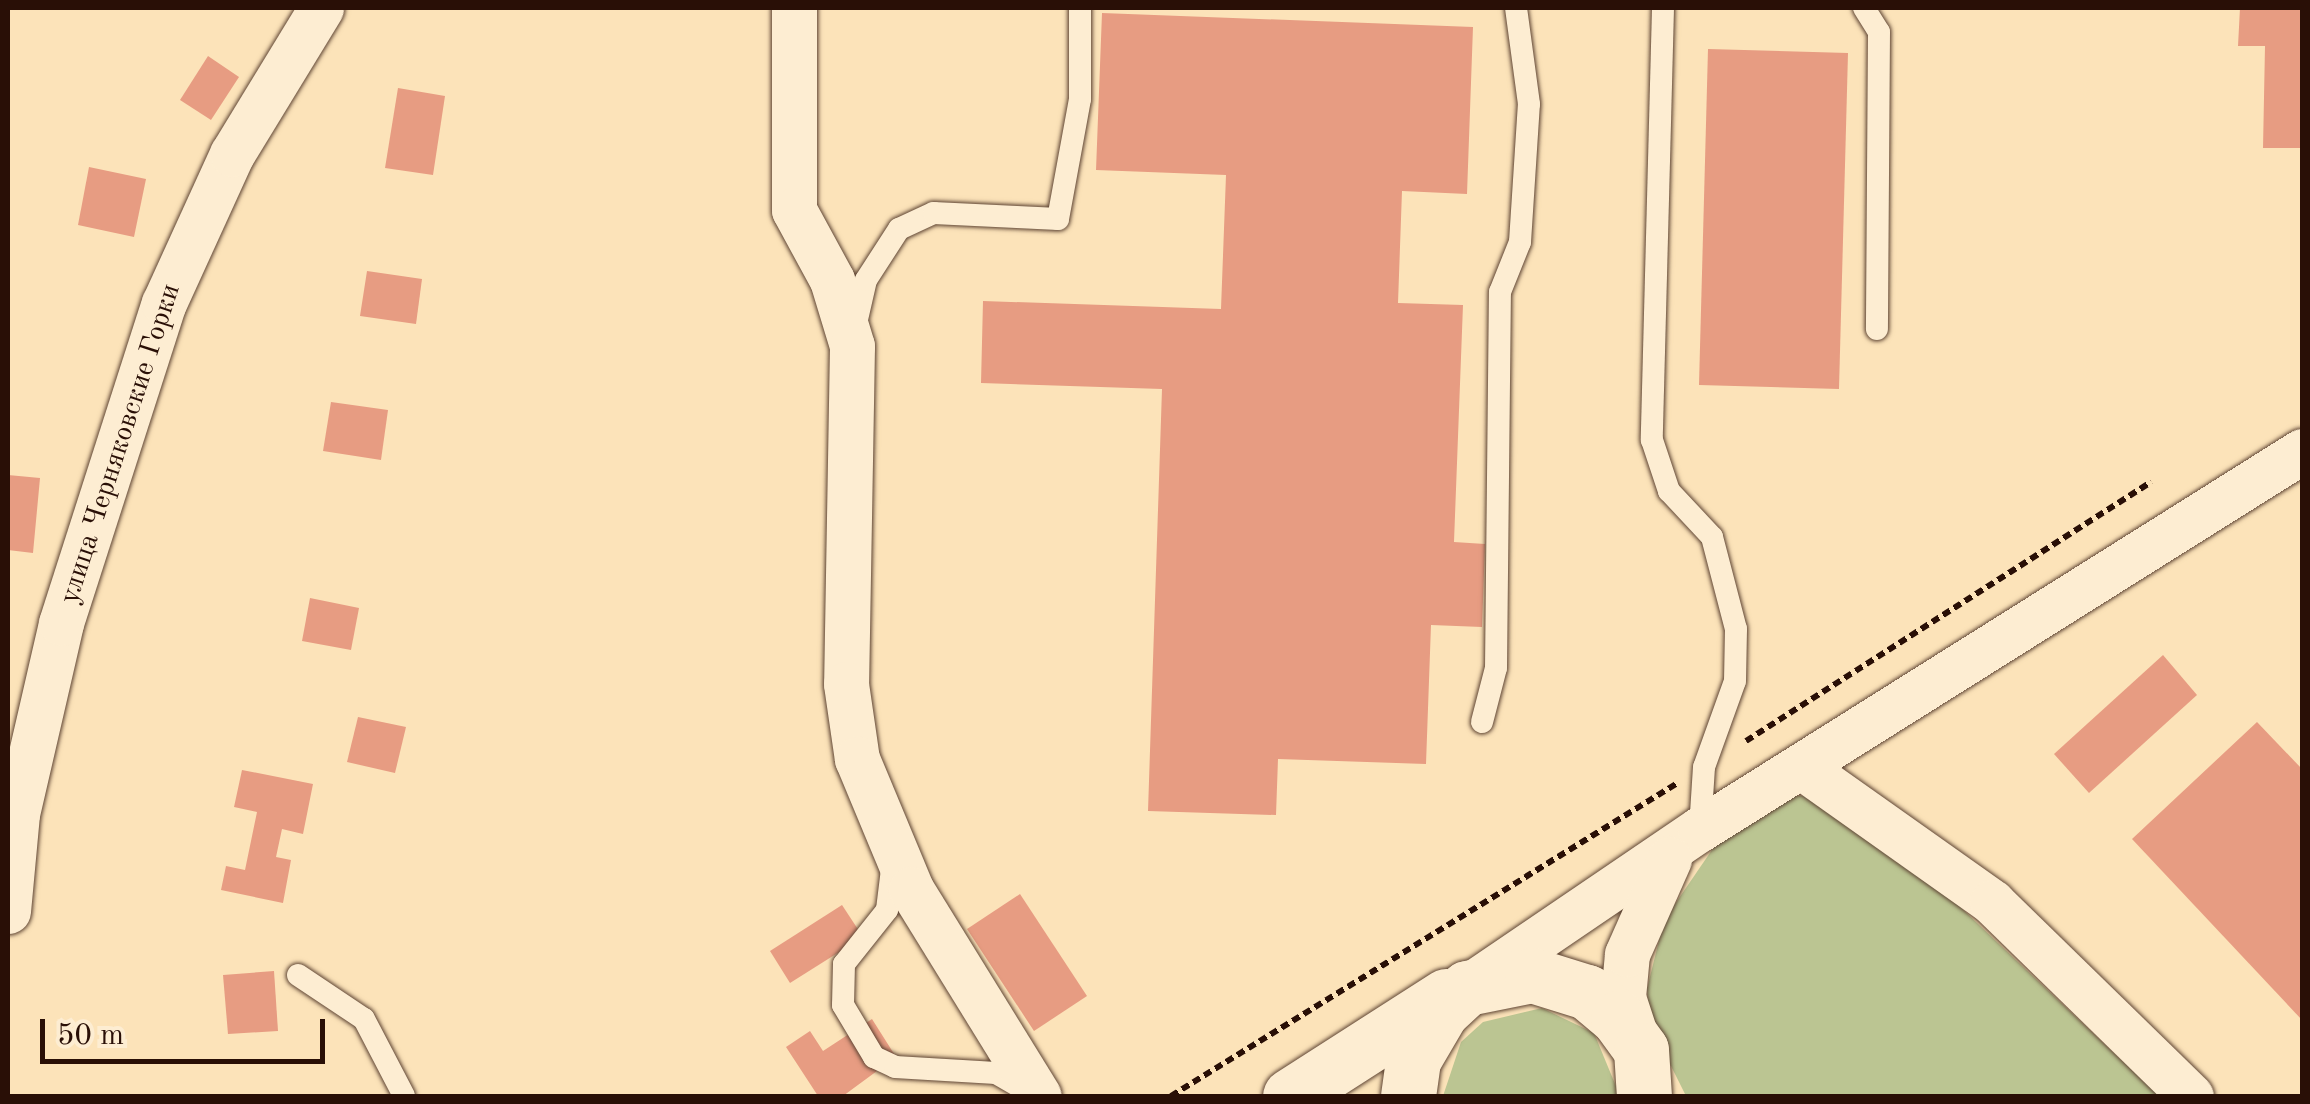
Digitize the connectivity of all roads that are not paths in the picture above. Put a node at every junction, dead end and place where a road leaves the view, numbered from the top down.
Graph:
1 (320, 8) edge
2 (794, 8) edge
3 (1080, 8) edge
4 (1516, 8) edge
5 (1663, 8) edge
6 (1864, 8) edge
7 (1877, 329) dead end
8 (852, 346) junction
9 (2302, 451) edge
10 (1482, 722) dead end
11 (1803, 768) junction
12 (1687, 839) junction
13 (892, 848) junction
14 (8, 911) edge
15 (298, 974) dead end
16 (1468, 988) junction
17 (1650, 1081) edge
18 (404, 1096) edge
19 (1038, 1096) edge
20 (1290, 1096) edge
21 (1408, 1096) edge
22 (2191, 1096) edge

1 - 14 street, улица Черняковские Горки
2 - 8 street
3 - 8 lane
4 - 10 lane
5 - 12 lane
6 - 7 lane
8 - 13 street
9 - 11 street
11 - 12 street
11 - 22 street
12 - 16 street
12 - 17 street
13 - 19 street
13 - 19 lane
15 - 18 lane
16 - 17 street
16 - 20 street
16 - 21 street

